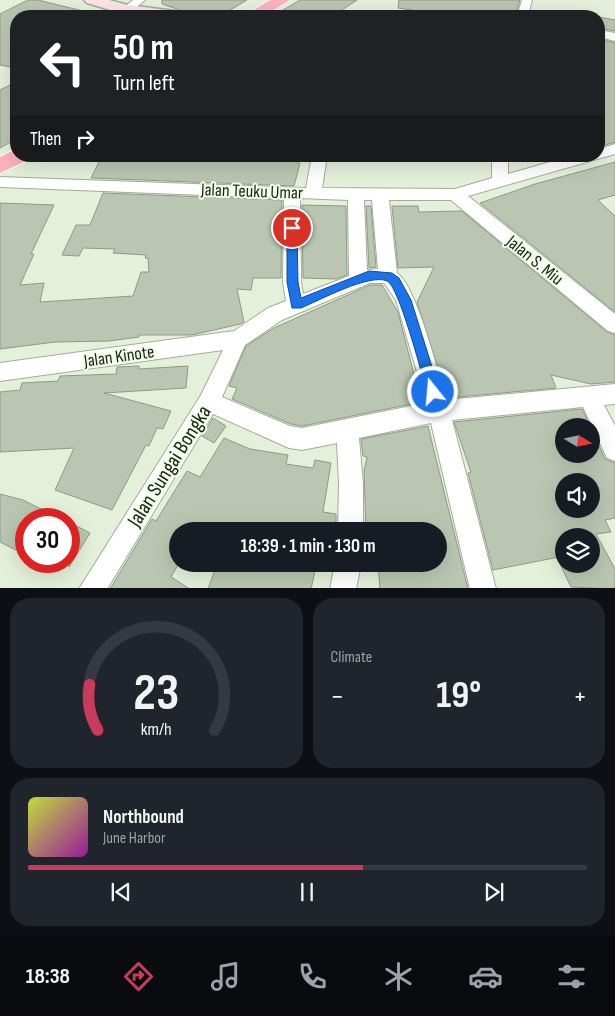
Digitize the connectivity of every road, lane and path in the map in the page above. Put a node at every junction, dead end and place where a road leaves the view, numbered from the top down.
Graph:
1 (92, 0) edge
2 (282, 0) edge
3 (147, 10) edge
4 (263, 10) edge
5 (319, 162) edge
6 (500, 162) edge
7 (568, 162) edge
8 (0, 182) edge
9 (500, 182) junction
10 (292, 192) junction
11 (313, 193) junction
12 (455, 194) junction
13 (356, 195) junction
14 (380, 195) junction
15 (388, 276) junction
16 (358, 279) junction
17 (296, 305) junction
18 (615, 325) edge
19 (238, 339) junction
20 (0, 372) edge
21 (615, 394) edge
22 (589, 397) junction
23 (209, 402) junction
24 (439, 411) junction
25 (347, 431) junction
26 (615, 450) edge
27 (350, 522) edge
28 (346, 572) edge
29 (92, 588) edge
30 (343, 588) edge
31 (483, 588) edge

1 - 3 main road
2 - 4 highway
5 - 11 street
6 - 9 street
7 - 9 street, Jalan Teuku Umar
8 - 10 street, Jalan Teuku Umar
9 - 12 street, Jalan Teuku Umar
10 - 11 street, Jalan Teuku Umar
10 - 17 street
11 - 13 street, Jalan Teuku Umar
12 - 14 street, Jalan Teuku Umar
12 - 18 street, Jalan S. Miu
13 - 14 street, Jalan Teuku Umar
13 - 16 street
14 - 15 street
15 - 16 street
15 - 24 street
16 - 17 street
17 - 19 street
19 - 20 street, Jalan Kinote
19 - 23 street, Jalan Sungai Bongka
21 - 22 street
22 - 24 street
22 - 26 street
23 - 25 street
23 - 29 street, Jalan Sungai Bongka
24 - 25 street
24 - 31 street
25 - 27 street
28 - 30 street

